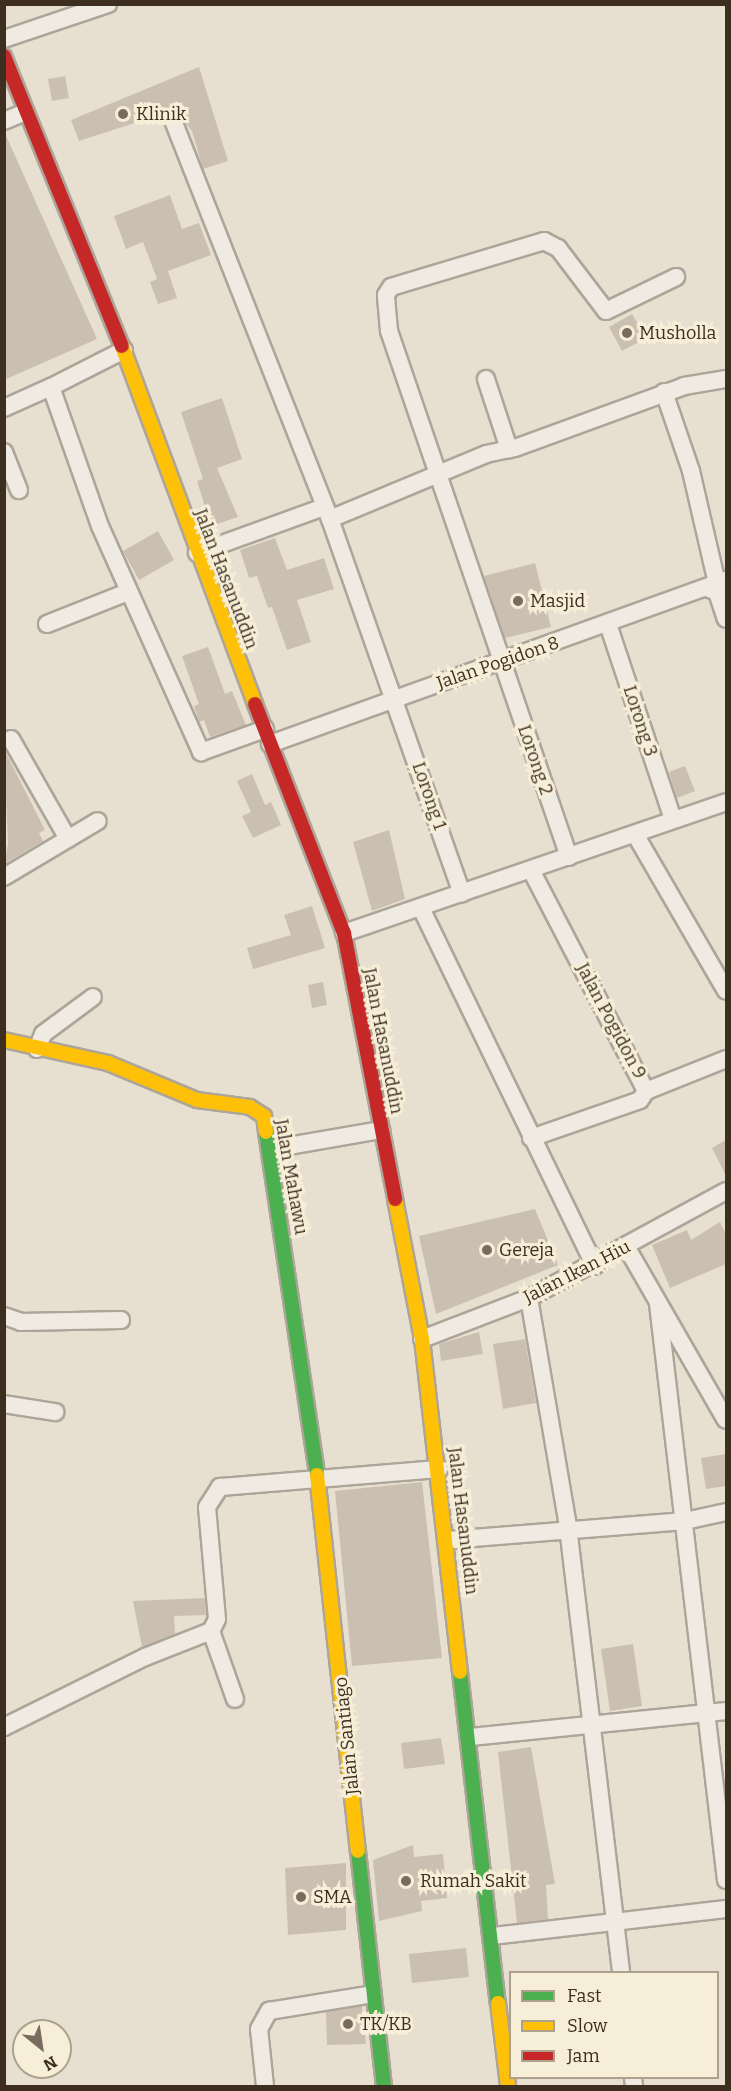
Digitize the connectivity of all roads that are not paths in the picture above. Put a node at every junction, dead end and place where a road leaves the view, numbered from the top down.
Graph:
1 (108, 4) edge
2 (4, 39) edge
3 (4, 56) edge
4 (26, 112) junction
5 (4, 121) edge
6 (174, 123) dead end
7 (676, 277) dead end
8 (124, 350) junction
9 (486, 379) dead end
10 (726, 379) edge
11 (51, 387) junction
12 (664, 392) junction
13 (4, 408) edge
14 (509, 449) junction
15 (4, 452) edge
16 (439, 472) junction
17 (20, 490) dead end
18 (327, 513) junction
19 (197, 553) junction
20 (717, 584) edge
21 (128, 592) junction
22 (726, 619) edge
23 (47, 624) dead end
24 (608, 624) junction
25 (500, 662) junction
26 (396, 699) junction
27 (267, 737) junction
28 (11, 739) dead end
29 (726, 802) edge
30 (673, 819) junction
31 (98, 821) dead end
32 (635, 834) junction
33 (68, 839) junction
34 (569, 857) junction
35 (532, 872) junction
36 (4, 878) edge
37 (462, 893) junction
38 (421, 908) junction
39 (344, 933) junction
40 (726, 991) edge
41 (93, 997) dead end
42 (4, 1040) edge
43 (36, 1049) junction
44 (726, 1059) edge
45 (646, 1091) junction
46 (381, 1130) junction
47 (531, 1138) junction
48 (271, 1149) junction
49 (726, 1191) edge
50 (627, 1248) junction
51 (594, 1266) junction
52 (529, 1298) junction
53 (658, 1304) junction
54 (4, 1316) edge
55 (121, 1320) dead end
56 (422, 1339) junction
57 (4, 1404) edge
58 (55, 1412) dead end
59 (726, 1420) edge
60 (439, 1469) junction
61 (317, 1479) junction
62 (726, 1512) edge
63 (685, 1521) junction
64 (568, 1527) junction
65 (448, 1540) junction
66 (211, 1631) junction
67 (235, 1699) dead end
68 (726, 1711) edge
69 (703, 1713) junction
70 (592, 1723) junction
71 (4, 1727) edge
72 (471, 1737) junction
73 (726, 1880) edge
74 (726, 1909) edge
75 (615, 1922) junction
76 (493, 1936) junction
77 (621, 1971) edge
78 (373, 1994) junction
79 (265, 2086) edge
80 (384, 2086) edge
81 (508, 2086) edge

1 - 2 street
3 - 4 main road, Jalan Hasanuddin
4 - 5 street
4 - 8 main road, Jalan Hasanuddin
6 - 18 street, Lorong 1
7 - 16 street, Lorong 2
8 - 11 street
8 - 19 main road, Jalan Hasanuddin
9 - 14 street
10 - 12 street
11 - 13 street
11 - 21 street
12 - 14 street
12 - 20 street
14 - 16 street
15 - 17 street
16 - 18 street
16 - 25 street, Lorong 2
18 - 19 street
18 - 26 street, Lorong 1
19 - 27 main road, Jalan Hasanuddin
20 - 22 street
20 - 24 street, Jalan Pogidon 8
21 - 23 street
21 - 27 street, Jalan Pogidon 8
24 - 25 street, Jalan Pogidon 8
24 - 30 street, Lorong 3
25 - 26 street, Jalan Pogidon 8
25 - 34 street, Lorong 2
26 - 27 street, Jalan Pogidon 8
26 - 37 street, Lorong 1
27 - 39 main road, Jalan Hasanuddin
28 - 33 street
29 - 30 street
30 - 32 street
31 - 33 street
32 - 34 street
32 - 40 street
33 - 36 street
34 - 35 street
35 - 37 street
35 - 45 street, Jalan Pogidon 9
37 - 38 street
38 - 39 street
38 - 47 street
39 - 46 main road, Jalan Hasanuddin
41 - 43 street
42 - 43 main road, Jalan Mahawu
43 - 48 main road, Jalan Mahawu
44 - 45 street
45 - 47 street, Jalan Pogidon 9
46 - 48 street
46 - 56 main road, Jalan Hasanuddin
47 - 51 street
48 - 61 main road, Jalan Mahawu
49 - 50 street, Jalan Ikan Hiu
50 - 51 street, Jalan Ikan Hiu
50 - 53 street
51 - 52 street, Jalan Ikan Hiu
52 - 56 street, Jalan Ikan Hiu
52 - 64 street
53 - 59 street
53 - 63 street
54 - 55 street
56 - 60 main road, Jalan Hasanuddin
57 - 58 street
60 - 61 street
60 - 65 main road, Jalan Hasanuddin
61 - 66 street
61 - 78 main road, Jalan Santiago
62 - 63 street
63 - 64 street
63 - 69 street
64 - 65 street
64 - 70 street
65 - 72 main road, Jalan Hasanuddin
66 - 67 street
66 - 71 street
68 - 69 street
69 - 70 street
69 - 73 street
70 - 72 street
70 - 75 street
72 - 76 main road, Jalan Hasanuddin
74 - 75 street
75 - 76 street
75 - 77 street
76 - 81 main road, Jalan Hasanuddin
78 - 79 street
78 - 80 main road, Jalan Santiago

